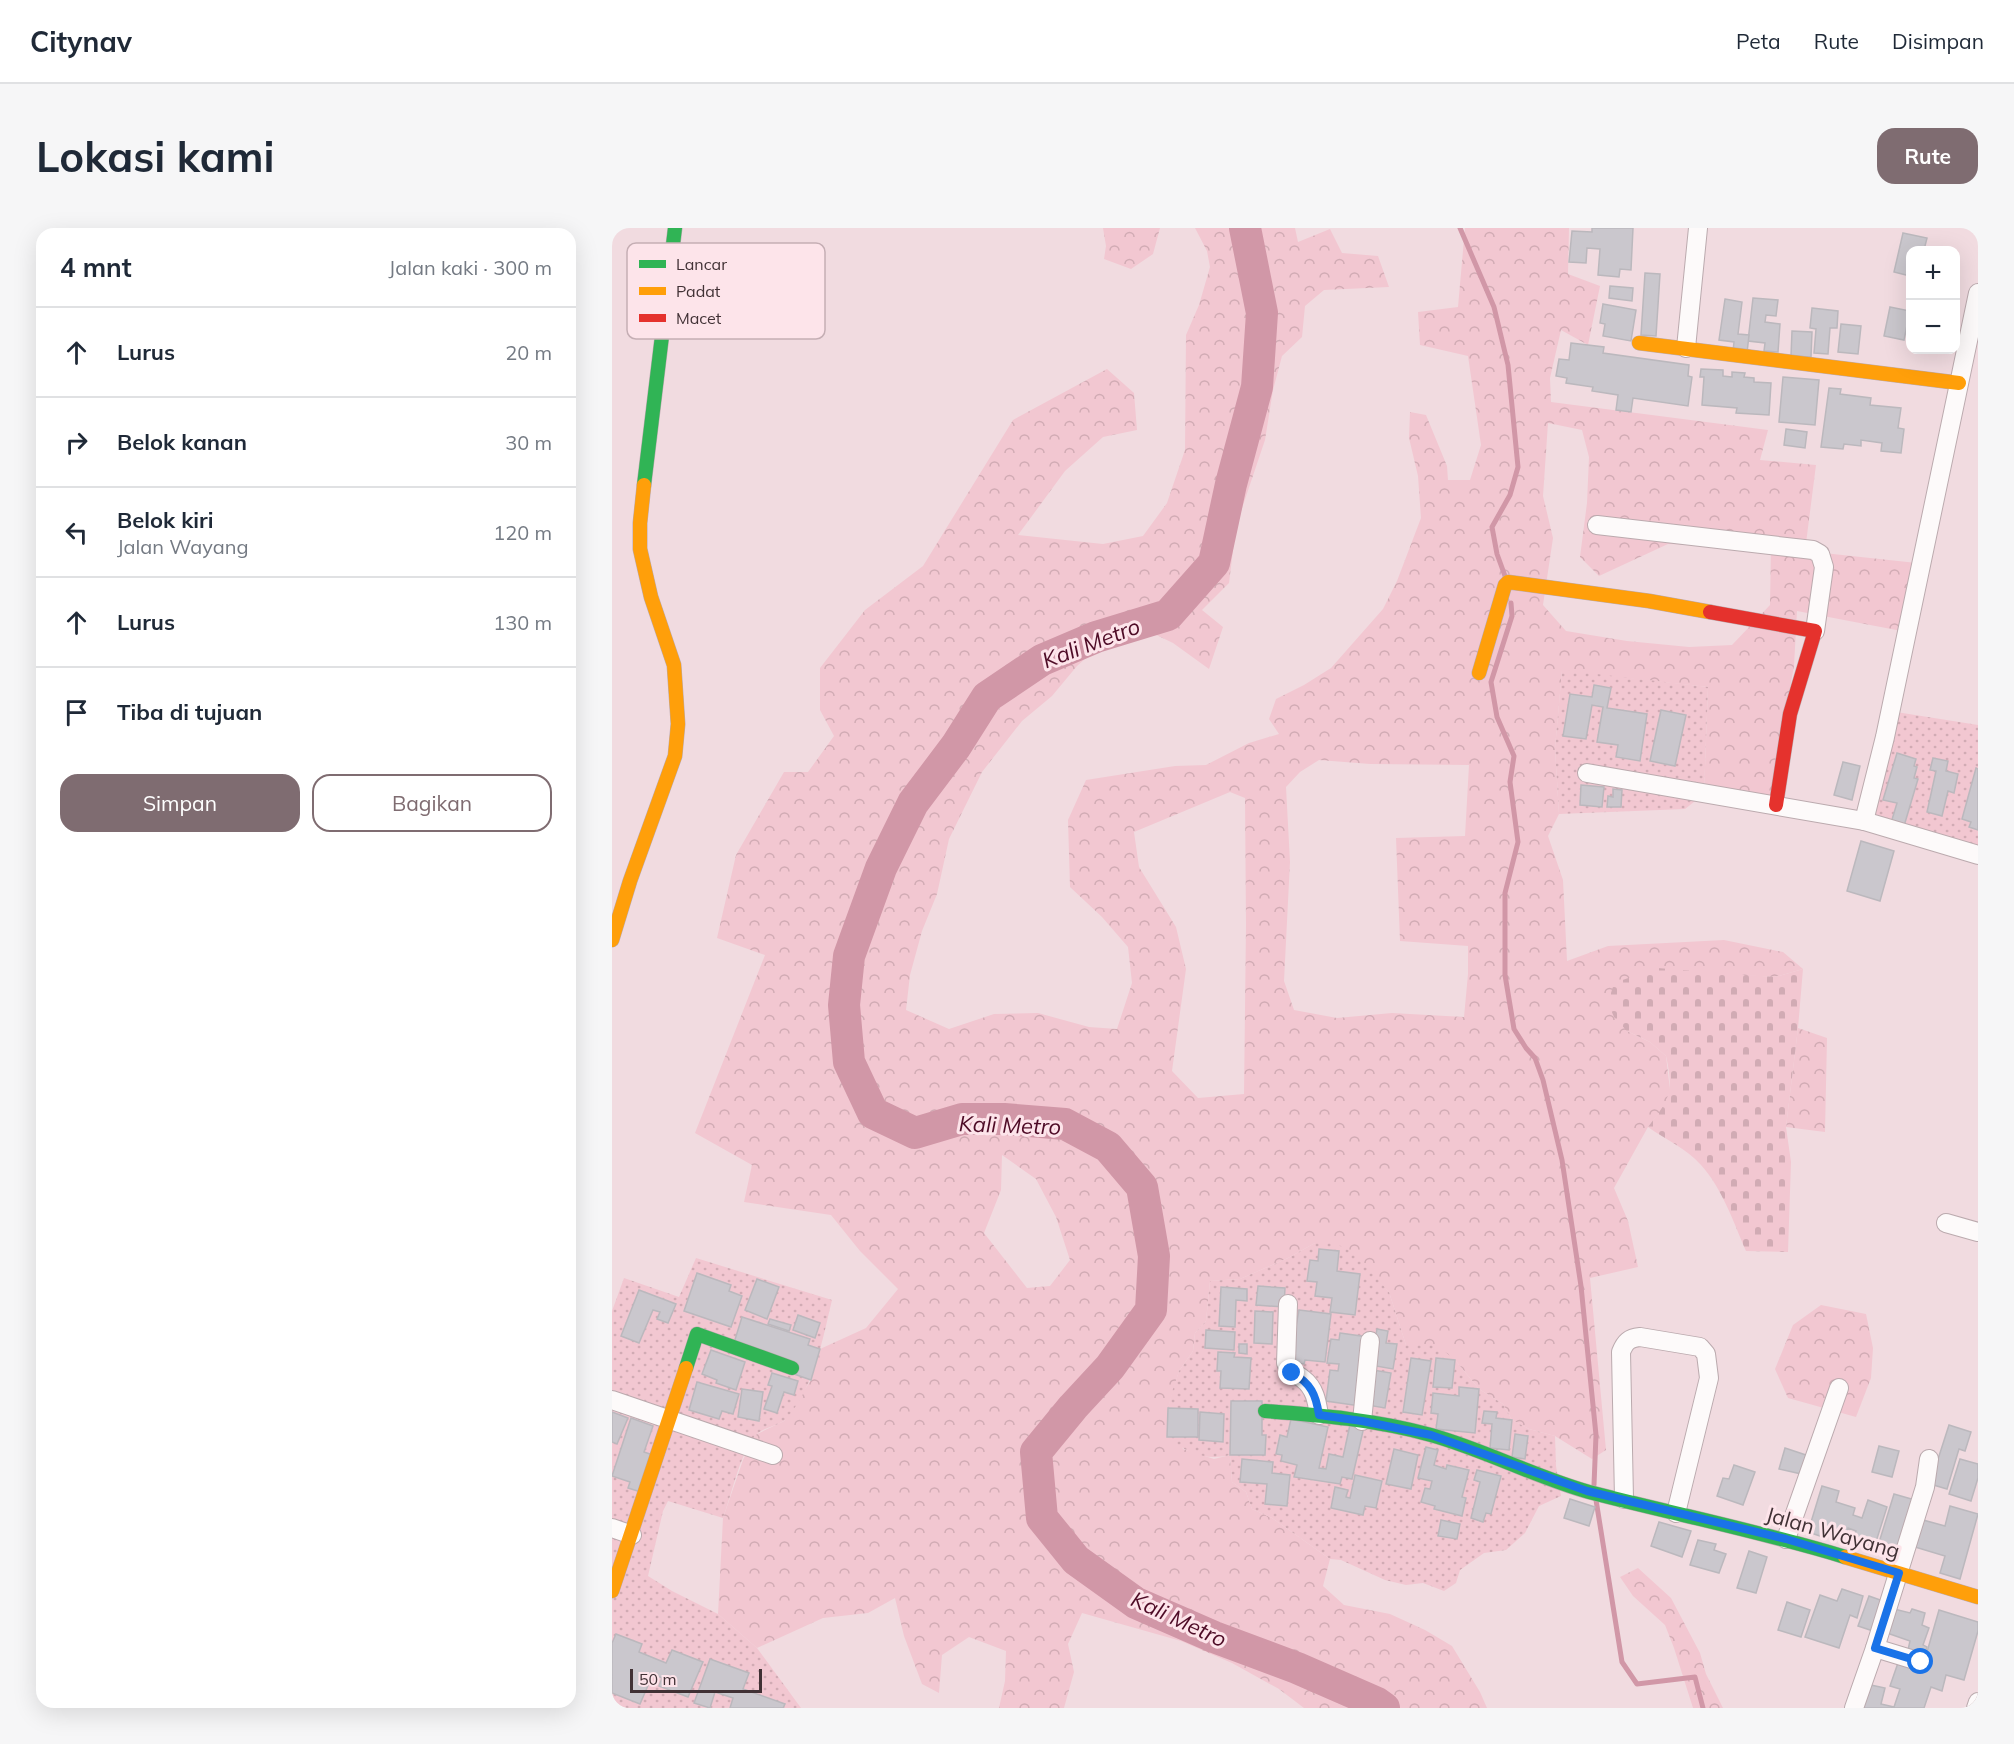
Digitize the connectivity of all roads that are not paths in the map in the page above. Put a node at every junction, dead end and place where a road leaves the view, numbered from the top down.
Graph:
1 (675, 228) edge
2 (1698, 228) edge
3 (673, 243) edge
4 (1978, 293) edge
5 (661, 339) edge
6 (1639, 343) dead end
7 (1686, 348) junction
8 (1959, 383) junction
9 (1597, 525) dead end
10 (1815, 631) junction
11 (1479, 673) dead end
12 (1587, 773) dead end
13 (1776, 804) junction
14 (1864, 821) junction
15 (1978, 855) edge
16 (612, 940) edge
17 (1946, 1223) dead end
18 (1978, 1232) edge
19 (1288, 1304) dead end
20 (1370, 1341) dead end
21 (792, 1368) dead end
22 (1839, 1388) dead end
23 (612, 1400) edge
24 (1264, 1411) dead end
25 (1319, 1415) junction
26 (668, 1419) junction
27 (1362, 1421) junction
28 (773, 1455) dead end
29 (1929, 1459) dead end
30 (1624, 1499) junction
31 (1676, 1513) junction
32 (612, 1528) edge
33 (632, 1535) junction
34 (1786, 1539) junction
35 (1899, 1573) junction
36 (612, 1591) edge
37 (1978, 1596) edge
38 (1875, 1648) junction
39 (1921, 1662) dead end
40 (1978, 1702) edge
41 (1854, 1708) edge
42 (1976, 1708) edge

1 - 3 street
2 - 7 street
4 - 8 street
5 - 16 street
6 - 7 street
7 - 8 street
8 - 14 street
9 - 10 street
10 - 11 street
10 - 13 street
12 - 13 street
13 - 14 street
14 - 15 street
17 - 18 street
19 - 25 street
20 - 27 street
21 - 26 street
22 - 34 street
23 - 26 street
24 - 25 street, Jalan Wayang
25 - 27 street, Jalan Wayang
26 - 28 street
26 - 33 street
27 - 30 street, Jalan Wayang
29 - 35 street
30 - 31 street, Jalan Wayang
30 - 31 street
31 - 34 street, Jalan Wayang
32 - 33 street
33 - 36 street
34 - 35 street, Jalan Wayang
35 - 37 street, Jalan Wayang
35 - 38 street
38 - 39 street
38 - 41 street
40 - 42 street

